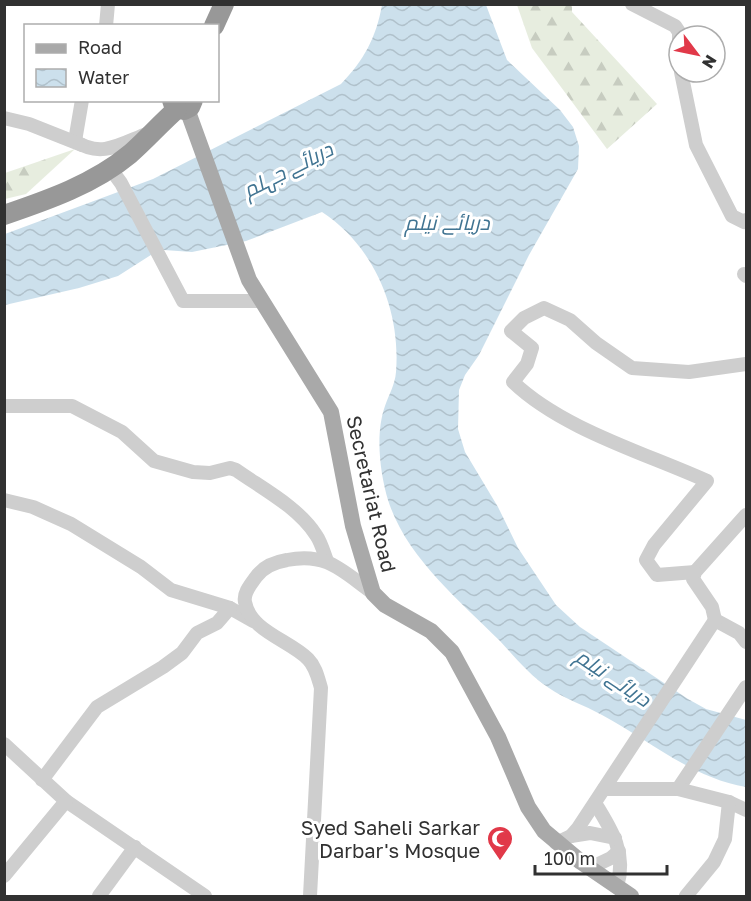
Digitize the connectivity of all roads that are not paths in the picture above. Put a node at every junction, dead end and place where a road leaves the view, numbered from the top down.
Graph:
1 (108, 4) edge
2 (224, 4) edge
3 (632, 4) edge
4 (106, 24) edge
5 (215, 24) edge
6 (671, 24) edge
7 (683, 84) edge
8 (82, 102) edge
9 (184, 107) edge
10 (4, 118) edge
11 (152, 132) junction
12 (79, 143) junction
13 (116, 175) junction
14 (4, 215) edge
15 (747, 220) edge
16 (260, 301) junction
17 (747, 364) edge
18 (4, 406) edge
19 (4, 500) edge
20 (747, 515) edge
21 (327, 561) junction
22 (695, 572) junction
23 (373, 593) junction
24 (230, 608) junction
25 (715, 620) junction
26 (253, 621) junction
27 (747, 642) edge
28 (747, 687) edge
29 (4, 744) edge
30 (42, 780) junction
31 (607, 784) junction
32 (679, 787) junction
33 (66, 801) junction
34 (729, 802) junction
35 (594, 803) junction
36 (747, 810) edge
37 (564, 839) junction
38 (617, 844) junction
39 (135, 847) junction
40 (590, 868) junction
41 (4, 876) edge
42 (624, 893) edge
43 (99, 897) edge
44 (205, 897) edge
45 (310, 897) edge
46 (686, 897) edge

1 - 4 street
2 - 5 highway
3 - 6 street
7 - 15 street
8 - 12 street
9 - 11 highway
9 - 16 main road, Secretariat Road
10 - 12 street
11 - 12 street
11 - 13 highway
13 - 14 highway
13 - 16 street
16 - 23 main road, Secretariat Road
17 - 22 street
18 - 21 street
19 - 24 street
20 - 22 street
21 - 23 street
21 - 26 street
22 - 25 street
23 - 37 main road, Secretariat Road
24 - 26 street
24 - 30 street
25 - 27 street
25 - 31 street
26 - 45 street
28 - 32 street
29 - 30 street
30 - 33 street
31 - 32 street
31 - 35 street
32 - 34 street
33 - 39 street
33 - 41 street
34 - 36 street
34 - 46 street
35 - 37 street
35 - 38 street
37 - 38 street
37 - 40 main road, Secretariat Road
38 - 40 street
38 - 42 street
39 - 43 street
39 - 44 street
40 - 42 main road, Secretariat Road

